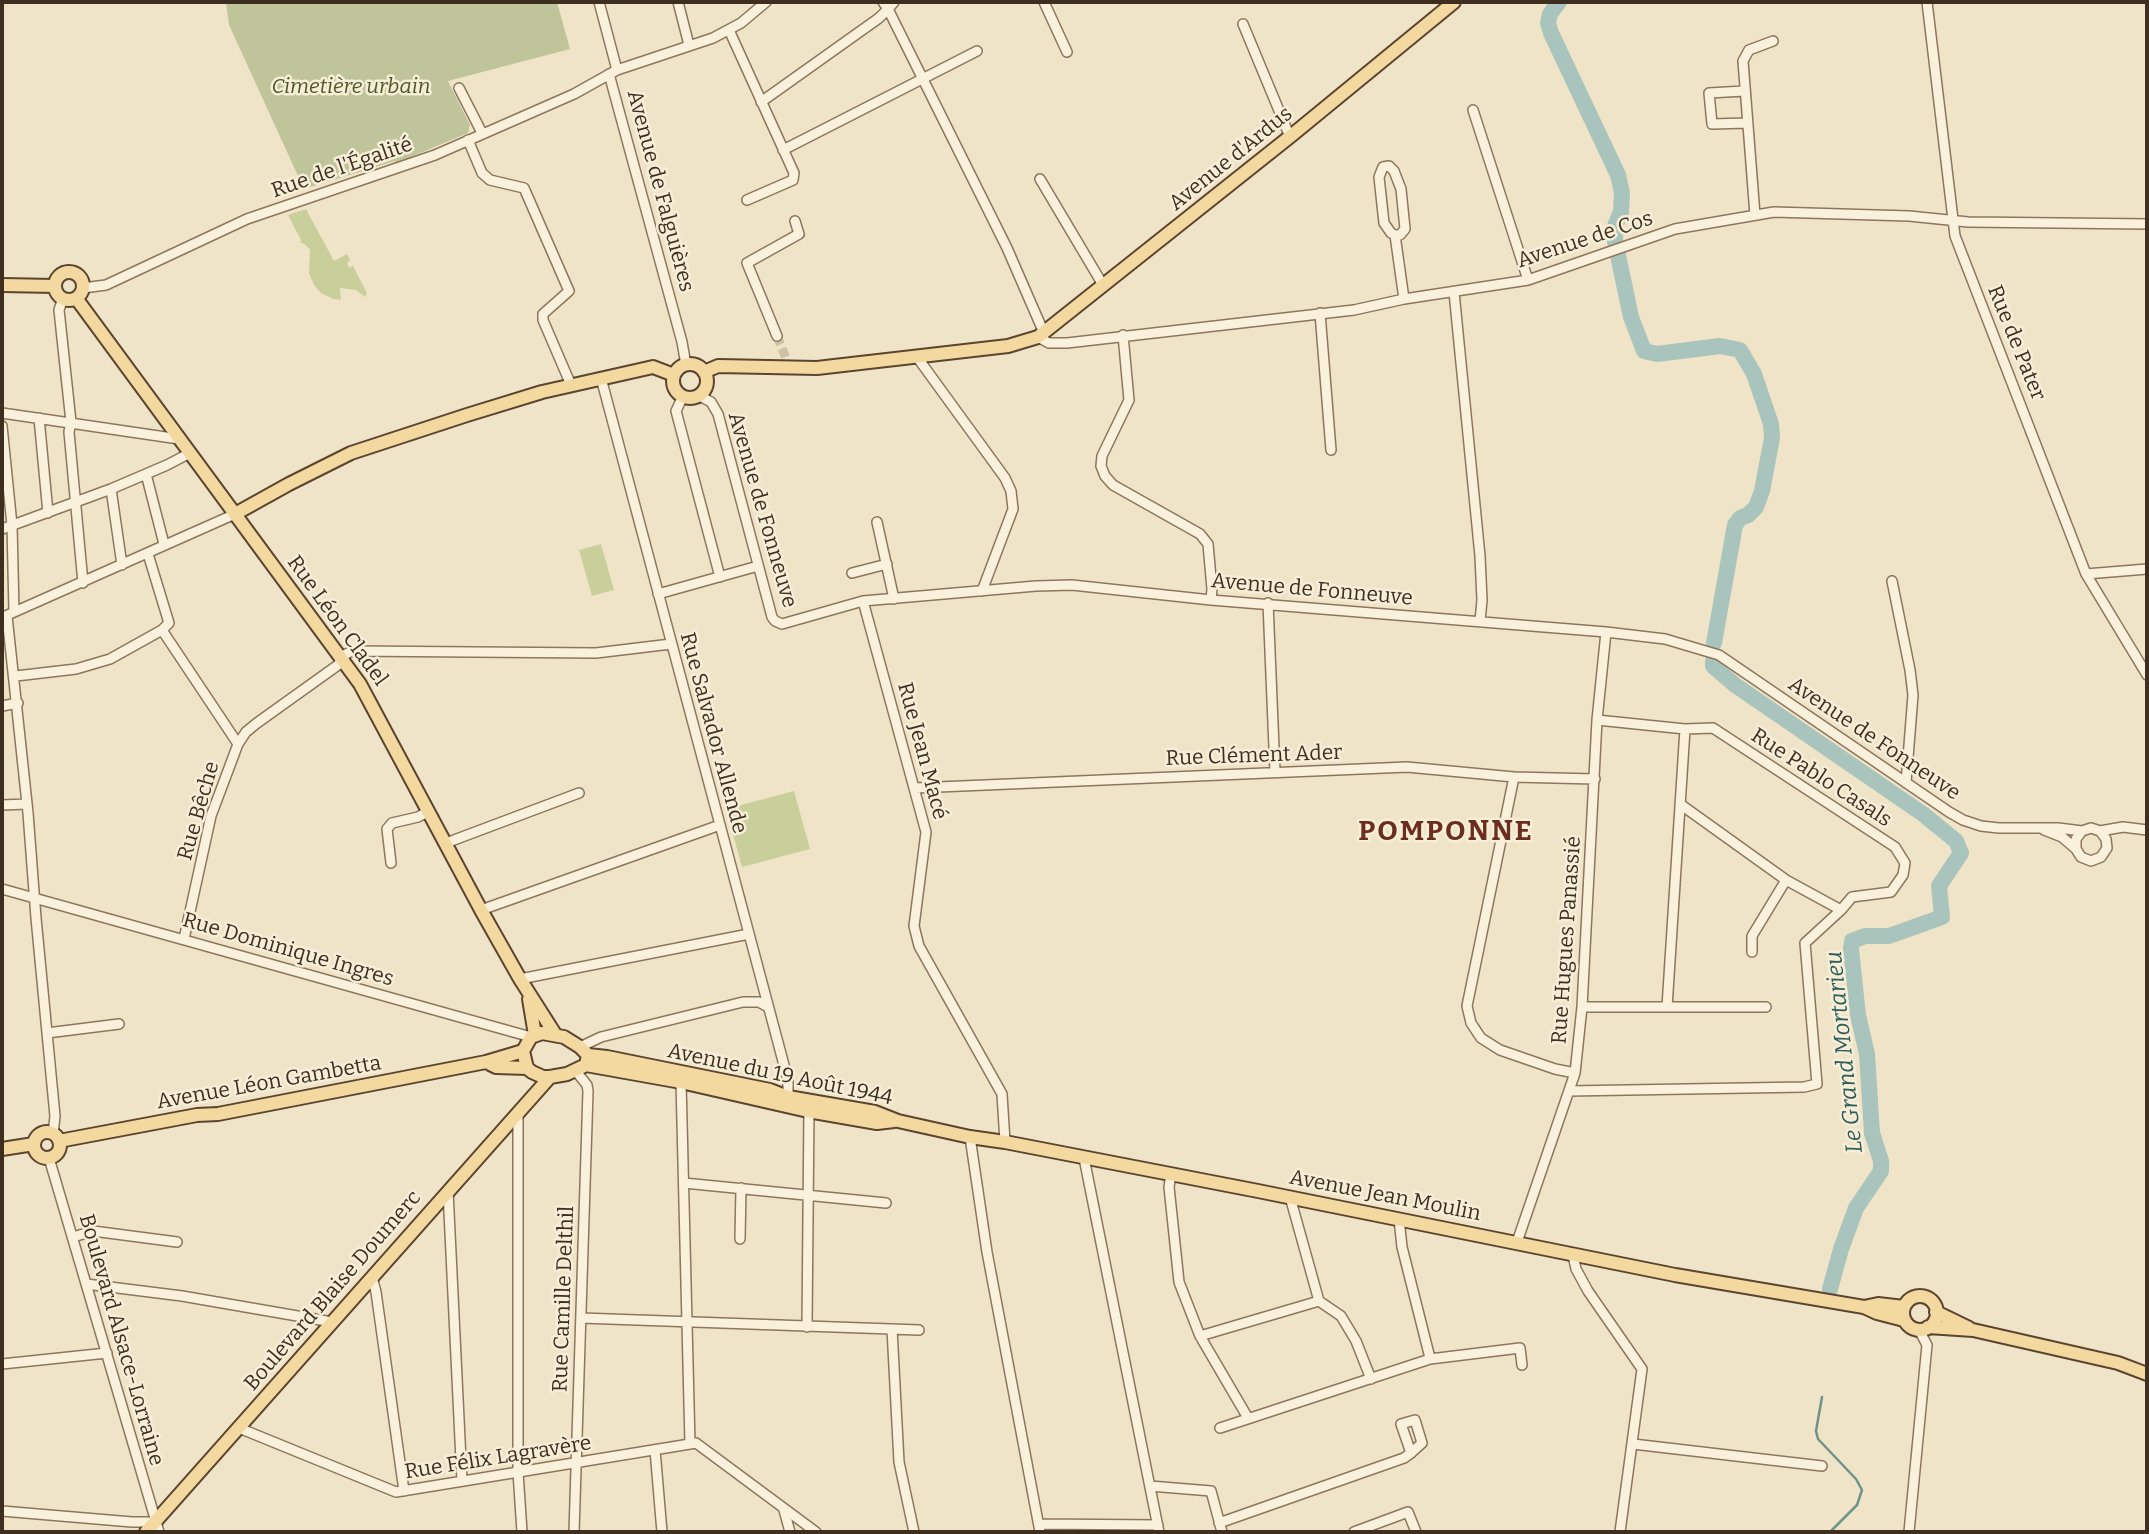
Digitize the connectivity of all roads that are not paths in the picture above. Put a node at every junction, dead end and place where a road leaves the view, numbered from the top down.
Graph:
1 (599, 2) edge
2 (678, 2) edge
3 (766, 2) edge
4 (1044, 2) edge
5 (1927, 2) edge
6 (888, 4) edge
7 (1449, 4) edge
8 (1243, 24) dead end
9 (729, 30) junction
10 (1773, 41) dead end
11 (689, 45) junction
12 (977, 51) dead end
13 (1067, 52) dead end
14 (613, 72) junction
15 (923, 78) junction
16 (459, 88) dead end
17 (1744, 91) junction
18 (761, 102) junction
19 (1472, 110) dead end
20 (1747, 123) junction
21 (482, 133) junction
22 (1290, 137) junction
23 (468, 140) junction
24 (783, 150) junction
25 (1040, 179) dead end
26 (747, 200) dead end
27 (1755, 215) junction
28 (794, 221) dead end
29 (1953, 221) junction
30 (2147, 224) edge
31 (1395, 235) junction
32 (1528, 280) junction
33 (2, 285) edge
34 (1103, 285) junction
35 (55, 286) junction
36 (1454, 292) junction
37 (74, 295) junction
38 (1404, 299) junction
39 (1320, 313) junction
40 (1041, 335) junction
41 (1123, 335) junction
42 (777, 337) tunnel mouth
43 (917, 357) junction
44 (686, 365) junction
45 (704, 372) junction
46 (674, 375) junction
47 (601, 378) junction
48 (571, 385) junction
49 (698, 395) junction
50 (683, 396) junction
51 (2, 413) edge
52 (40, 418) junction
53 (71, 422) junction
54 (2, 426) edge
55 (179, 439) junction
56 (1331, 450) dead end
57 (190, 453) junction
58 (146, 474) junction
59 (111, 489) junction
60 (75, 503) junction
61 (48, 513) junction
62 (235, 514) junction
63 (877, 522) dead end
64 (12, 525) junction
65 (2, 529) edge
66 (164, 544) junction
67 (148, 554) junction
68 (887, 564) junction
69 (122, 565) junction
70 (758, 566) junction
71 (2147, 569) edge
72 (852, 573) dead end
73 (2086, 574) junction
74 (720, 577) junction
75 (1892, 581) dead end
76 (83, 583) junction
77 (982, 592) junction
78 (658, 594) junction
79 (894, 599) junction
80 (1211, 600) junction
81 (863, 601) junction
82 (1268, 603) junction
83 (8, 615) edge
84 (1480, 621) junction
85 (162, 630) junction
86 (1606, 632) junction
87 (671, 644) junction
88 (343, 658) junction
89 (2147, 675) edge
90 (16, 676) junction
91 (18, 703) junction
92 (2, 706) edge
93 (1597, 720) junction
94 (1685, 729) junction
95 (238, 744) junction
96 (1275, 772) junction
97 (1514, 777) junction
98 (1595, 779) junction
99 (1906, 783) junction
100 (915, 788) junction
101 (579, 793) dead end
102 (27, 804) junction
103 (1681, 804) junction
104 (2, 805) edge
105 (429, 811) junction
106 (720, 825) junction
107 (2039, 828) junction
108 (2133, 829) junction
109 (2147, 830) edge
110 (2082, 831) junction
111 (2100, 831) junction
112 (446, 843) junction
113 (2076, 849) junction
114 (2107, 849) junction
115 (391, 863) dead end
116 (1786, 880) junction
117 (2, 889) edge
118 (35, 898) junction
119 (481, 910) junction
120 (1841, 910) junction
121 (749, 934) junction
122 (184, 940) junction
123 (1752, 952) dead end
124 (520, 979) junction
125 (762, 985) junction
126 (527, 992) junction
127 (743, 1002) junction
128 (768, 1007) junction
129 (1582, 1007) junction
130 (1667, 1007) junction
131 (1766, 1007) dead end
132 (119, 1024) dead end
133 (47, 1033) junction
134 (555, 1034) junction
135 (533, 1036) junction
136 (523, 1051) junction
137 (582, 1059) junction
138 (486, 1062) junction
139 (527, 1068) junction
140 (1575, 1073) junction
141 (550, 1077) junction
142 (681, 1082) junction
143 (1569, 1091) junction
144 (788, 1097) junction
145 (810, 1105) junction
146 (518, 1112) junction
147 (898, 1121) joint
148 (56, 1138) junction
149 (970, 1138) junction
150 (1005, 1142) junction
151 (34, 1144) junction
152 (2, 1149) edge
153 (49, 1158) junction
154 (1083, 1158) junction
155 (1171, 1174) junction
156 (684, 1183) junction
157 (741, 1188) junction
158 (448, 1191) junction
159 (807, 1195) junction
160 (1290, 1197) junction
161 (886, 1203) dead end
162 (1399, 1219) junction
163 (73, 1237) junction
164 (740, 1239) dead end
165 (177, 1242) dead end
166 (1517, 1242) junction
167 (1573, 1255) junction
168 (372, 1277) junction
169 (86, 1284) junction
170 (1319, 1301) junction
171 (1936, 1312) junction
172 (1904, 1313) junction
173 (581, 1318) junction
174 (332, 1322) junction
175 (687, 1322) junction
176 (807, 1326) junction
177 (892, 1329) junction
178 (1923, 1329) junction
179 (919, 1330) dead end
180 (1973, 1330) junction
181 (1200, 1336) junction
182 (107, 1353) junction
183 (1430, 1356) junction
184 (2, 1364) edge
185 (1522, 1365) dead end
186 (2147, 1374) edge
187 (1371, 1379) junction
188 (1248, 1418) junction
189 (1220, 1427) dead end
190 (239, 1428) junction
191 (690, 1444) junction
192 (1633, 1444) junction
193 (654, 1450) junction
194 (1410, 1453) dead end
195 (577, 1463) junction
196 (1822, 1466) dead end
197 (517, 1472) junction
198 (462, 1481) junction
199 (1150, 1486) junction
200 (404, 1491) junction
201 (784, 1510) junction
202 (2, 1511) edge
203 (1040, 1528) edge
204 (1158, 1528) edge
205 (1221, 1528) edge
206 (156, 1529) edge
207 (146, 1532) edge
208 (522, 1532) edge
209 (574, 1532) edge
210 (662, 1532) edge
211 (790, 1532) edge
212 (816, 1532) edge
213 (914, 1532) edge
214 (1354, 1532) edge
215 (1416, 1532) edge
216 (1620, 1532) edge
217 (1909, 1532) edge

1 - 14 street
2 - 11 street
3 - 9 street, Avenue de Falguières
4 - 13 street
5 - 29 street, Rue de Pater
6 - 15 street
6 - 18 street
7 - 22 main road, Avenue d'Ardus
8 - 22 street
9 - 11 street, Avenue de Falguières
9 - 18 street
10 - 17 street
11 - 14 street, Avenue de Falguières
12 - 15 street
14 - 21 street, Rue de l'Égalité
14 - 44 street, Avenue de Falguières
15 - 24 street
15 - 40 street
16 - 21 street
17 - 20 street
17 - 20 street
18 - 24 street
19 - 32 street
20 - 27 street
21 - 23 street, Rue de l'Égalité
22 - 34 main road, Avenue d'Ardus
23 - 37 street, Rue de l'Égalité
23 - 48 street
24 - 26 street
25 - 34 street
27 - 29 street, Avenue de Cos
27 - 32 street, Avenue de Cos
28 - 42 street
29 - 30 street, Avenue de Cos
29 - 73 street, Rue de Pater
31 - 31 street
31 - 38 street
32 - 36 street, Avenue de Cos
33 - 35 main road
34 - 40 main road, Avenue d'Ardus
35 - 37 main road, Rue Léon Cladel
35 - 37 main road
36 - 38 street, Avenue de Cos
36 - 84 street
37 - 53 street
37 - 55 main road, Rue Léon Cladel
38 - 39 street, Avenue de Cos
39 - 41 street, Avenue de Cos
39 - 56 street
40 - 41 street, Avenue de Cos
40 - 43 main road
41 - 80 street
43 - 45 main road
43 - 77 street
44 - 45 main road
44 - 46 main road
45 - 49 main road
46 - 47 main road
46 - 50 main road
47 - 48 main road
47 - 78 street, Rue Salvador Allende
48 - 62 main road
49 - 50 main road
49 - 70 street, Avenue de Fonneuve
50 - 74 street
51 - 52 street
52 - 53 street
52 - 61 street
53 - 55 street
53 - 60 street
54 - 64 street
55 - 57 main road, Rue Léon Cladel
57 - 58 street
57 - 62 main road, Rue Léon Cladel
58 - 59 street
58 - 66 street
59 - 60 street
59 - 69 street
60 - 61 street
60 - 76 street
61 - 64 street
62 - 66 street
62 - 88 main road, Rue Léon Cladel
63 - 68 street
64 - 65 street
64 - 83 street
66 - 67 street
67 - 69 street
67 - 85 street
68 - 72 street
68 - 79 street
69 - 76 street
70 - 74 street
70 - 81 street, Avenue de Fonneuve
71 - 73 street
73 - 89 street, Rue de Pater
74 - 78 street
75 - 99 street
76 - 83 street
77 - 79 street, Avenue de Fonneuve
77 - 80 street, Avenue de Fonneuve
78 - 87 street, Rue Salvador Allende
79 - 81 street, Avenue de Fonneuve
80 - 82 street, Avenue de Fonneuve
81 - 100 street, Rue Jean Macé
82 - 84 street, Avenue de Fonneuve
82 - 96 street
83 - 90 street
84 - 86 street, Avenue de Fonneuve
85 - 90 street
85 - 95 street
86 - 93 street, Rue Hugues Panassié
86 - 99 street, Avenue de Fonneuve
87 - 88 street
87 - 106 street, Rue Salvador Allende
88 - 95 street, Rue Bêche
88 - 105 main road, Rue Léon Cladel
90 - 91 street
91 - 92 street
91 - 102 street
93 - 94 street, Rue Pablo Casals
93 - 98 street, Rue Hugues Panassié
94 - 103 street
94 - 120 street, Rue Pablo Casals
95 - 122 street, Rue Bêche
96 - 97 street, Rue Clément Ader
96 - 100 street, Rue Clément Ader
97 - 98 street, Rue Clément Ader
97 - 140 street
98 - 129 street, Rue Hugues Panassié
99 - 107 street, Avenue de Fonneuve
100 - 150 street, Rue Jean Macé
101 - 112 street
102 - 104 street
102 - 118 street
103 - 116 street
103 - 130 street
105 - 112 main road, Rue Léon Cladel
105 - 115 street
106 - 119 street
106 - 121 street, Rue Salvador Allende
107 - 110 street, Avenue de Fonneuve
107 - 113 street, Avenue de Fonneuve
108 - 109 street, Avenue de Fonneuve
108 - 111 street, Avenue de Fonneuve
108 - 114 street, Avenue de Fonneuve
110 - 111 street, Avenue de Fonneuve
110 - 113 street
111 - 114 street
112 - 119 main road, Rue Léon Cladel
113 - 114 street, Avenue de Fonneuve
116 - 120 street
116 - 123 street
117 - 118 street, Rue Dominique Ingres
118 - 122 street, Rue Dominique Ingres
118 - 133 street
119 - 124 main road, Rue Léon Cladel
120 - 143 street
121 - 124 street
121 - 125 street, Rue Salvador Allende
122 - 135 street, Rue Dominique Ingres
124 - 126 main road, Rue Léon Cladel
125 - 127 street
125 - 128 street, Rue Salvador Allende
126 - 134 main road, Rue Léon Cladel
126 - 135 main road, Rue Léon Cladel
127 - 128 street
127 - 137 street
128 - 144 street, Rue Salvador Allende
129 - 130 street
129 - 140 street, Rue Hugues Panassié
130 - 131 street
132 - 133 street
133 - 148 street
134 - 135 main road
134 - 137 main road
135 - 136 main road
136 - 138 main road, Avenue Léon Gambetta
136 - 139 main road
137 - 141 main road
137 - 142 main road, Avenue du 19 Août 1944
137 - 144 main road, Avenue du 19 Août 1944
137 - 173 street, Rue Camille Delthil
138 - 139 main road, Avenue Léon Gambetta
138 - 148 main road, Avenue Léon Gambetta
139 - 141 main road, Avenue Léon Gambetta
140 - 143 street, Rue Hugues Panassié
141 - 146 main road, Boulevard Blaise Doumerc
142 - 145 main road, Avenue du 19 Août 1944
142 - 156 street
143 - 166 street, Rue Hugues Panassié
144 - 145 main road, Avenue du 19 Août 1944
145 - 147 main road, Avenue du 19 Août 1944
145 - 159 street
146 - 158 main road, Boulevard Blaise Doumerc
146 - 197 street
147 - 149 main road, Avenue Jean Moulin
148 - 151 main road, Avenue Léon Gambetta
148 - 153 main road
149 - 150 main road, Avenue Jean Moulin
149 - 203 street
150 - 154 main road, Avenue Jean Moulin
151 - 152 main road, Avenue Léon Gambetta
151 - 153 main road
153 - 163 street, Boulevard Alsace-Lorraine
154 - 155 main road, Avenue Jean Moulin
154 - 199 street
155 - 160 main road, Avenue Jean Moulin
155 - 181 street
156 - 157 street
156 - 175 street
157 - 159 street
157 - 164 street
158 - 168 main road, Boulevard Blaise Doumerc
158 - 198 street
159 - 161 street
159 - 176 street
160 - 162 main road, Avenue Jean Moulin
160 - 170 street
162 - 166 main road, Avenue Jean Moulin
162 - 183 street
163 - 165 street
163 - 169 street, Boulevard Alsace-Lorraine
166 - 167 main road, Avenue Jean Moulin
167 - 172 main road, Avenue Jean Moulin
167 - 192 street
168 - 174 main road, Boulevard Blaise Doumerc
168 - 200 street
169 - 174 street
169 - 182 street, Boulevard Alsace-Lorraine
170 - 181 street
170 - 187 street
171 - 172 main road
171 - 178 main road
171 - 180 main road
172 - 178 main road
173 - 175 street
173 - 195 street, Rue Camille Delthil
174 - 190 main road, Boulevard Blaise Doumerc
175 - 176 street
175 - 191 street
176 - 177 street
177 - 179 street
177 - 213 street
178 - 180 main road
178 - 217 street
180 - 186 main road
181 - 188 street
182 - 184 street
182 - 206 street, Boulevard Alsace-Lorraine
183 - 185 street
183 - 187 street
187 - 188 street
188 - 189 street
190 - 200 street, Rue Félix Lagravère
190 - 206 main road, Boulevard Blaise Doumerc
191 - 193 street, Rue Félix Lagravère
191 - 201 street
192 - 196 street
192 - 216 street
193 - 195 street, Rue Félix Lagravère
193 - 210 street
194 - 205 street
195 - 197 street, Rue Félix Lagravère
195 - 209 street, Rue Camille Delthil
197 - 198 street, Rue Félix Lagravère
197 - 208 street
198 - 200 street, Rue Félix Lagravère
199 - 204 street
199 - 205 street
201 - 211 street
201 - 212 street
202 - 206 street
203 - 204 street
206 - 207 main road, Boulevard Blaise Doumerc
214 - 215 street

